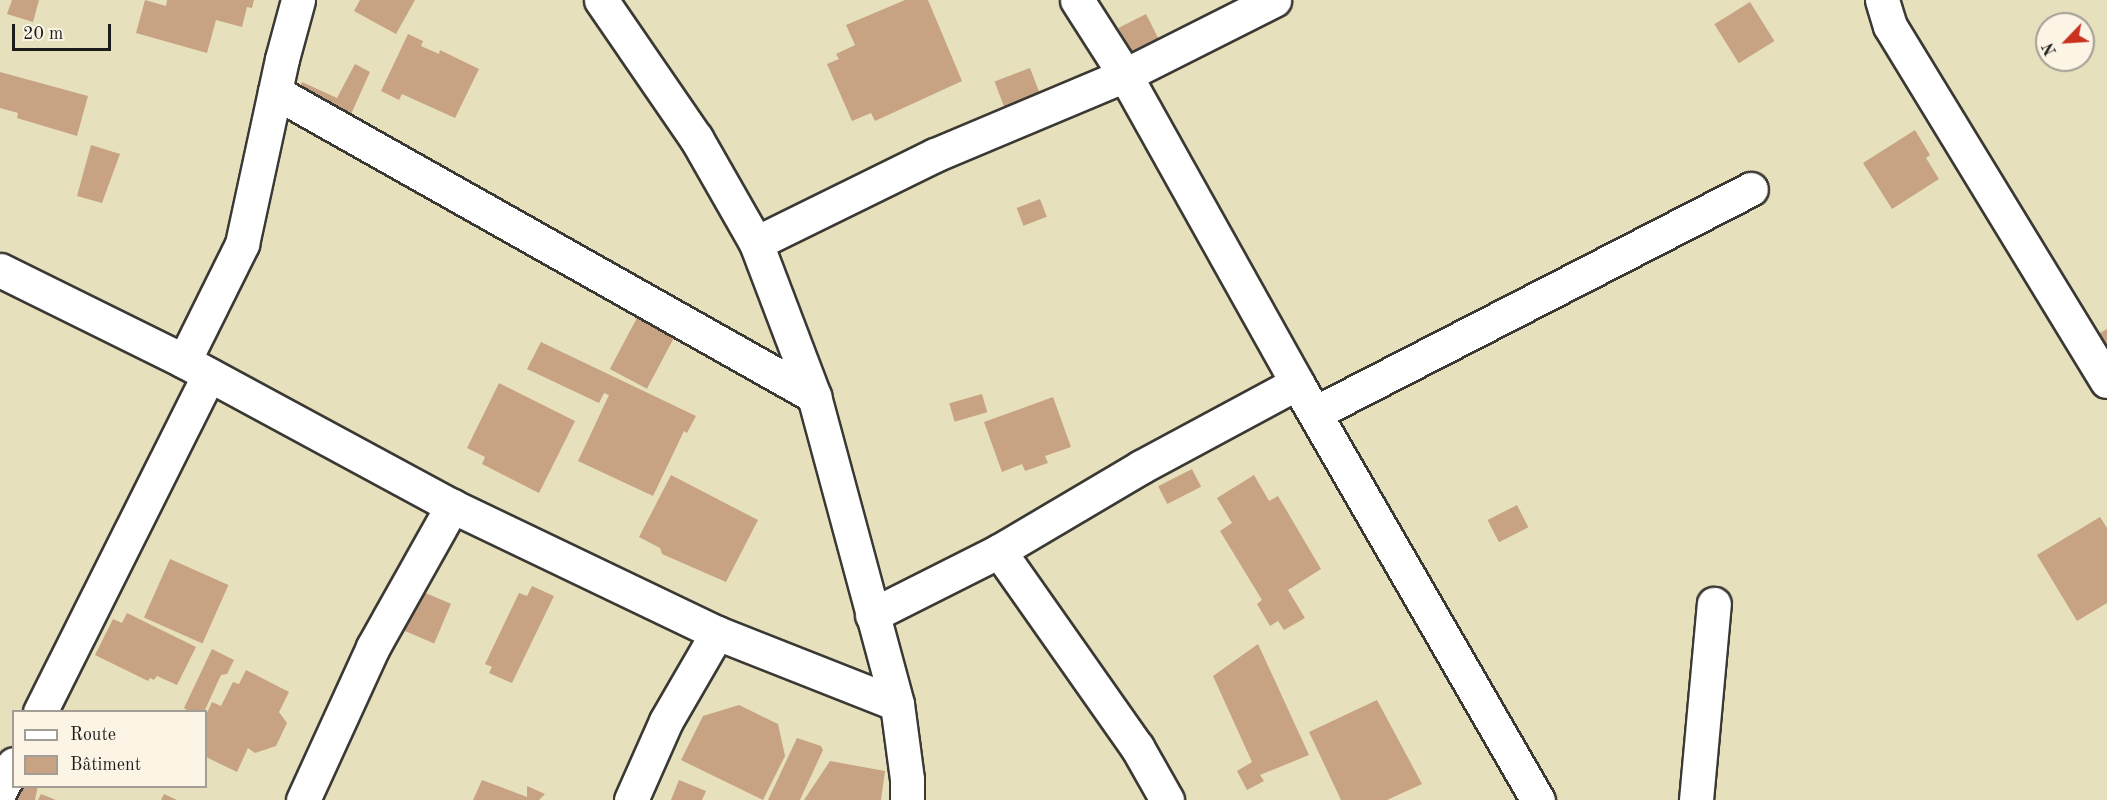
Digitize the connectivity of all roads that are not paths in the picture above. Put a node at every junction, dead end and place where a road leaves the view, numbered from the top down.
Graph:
1 (298, 0) edge
2 (601, 0) edge
3 (1077, 0) edge
4 (1274, 0) edge
5 (1882, 0) edge
6 (1125, 75) junction
7 (275, 92) junction
8 (1751, 189) dead end
9 (756, 243) junction
10 (0, 270) edge
11 (196, 368) junction
12 (2107, 381) edge
13 (1297, 383) junction
14 (814, 396) junction
15 (1315, 413) junction
16 (452, 506) junction
17 (999, 551) junction
18 (1714, 604) dead end
19 (872, 615) junction
20 (717, 633) junction
21 (897, 704) junction
22 (40, 710) edge
23 (12, 768) edge
24 (0, 790) edge
25 (303, 800) edge
26 (631, 800) edge
27 (907, 800) edge
28 (1167, 800) edge
29 (1538, 800) edge
30 (1696, 800) edge

1 - 7 street
2 - 9 street
3 - 6 street
4 - 6 street
5 - 12 street
6 - 9 street
6 - 13 street
7 - 11 street
7 - 14 street
8 - 15 street
9 - 14 street
10 - 11 street
11 - 16 street
11 - 22 street
13 - 15 street
13 - 17 street
14 - 19 street
15 - 29 street
16 - 20 street
16 - 25 street
17 - 19 street
17 - 28 street
18 - 30 street
19 - 21 street
20 - 21 street
20 - 26 street
21 - 27 street
23 - 24 street

